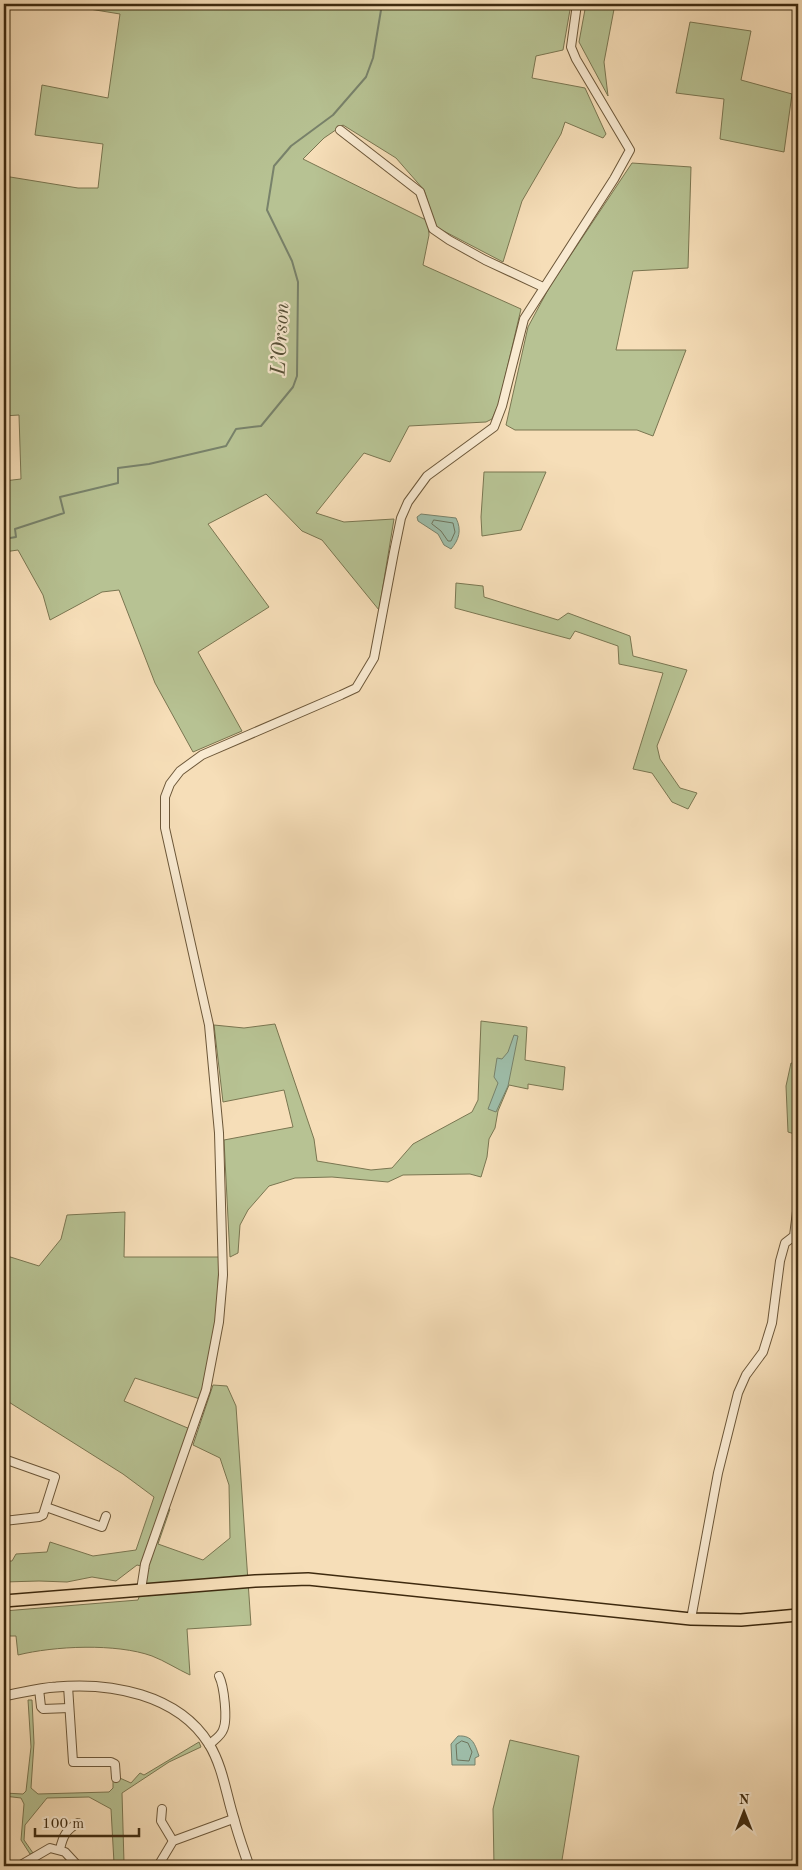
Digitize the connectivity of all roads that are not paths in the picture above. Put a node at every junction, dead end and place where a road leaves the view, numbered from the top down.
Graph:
1 (577, 4) edge
2 (340, 130) dead end
3 (543, 287) junction
4 (798, 1204) edge
5 (796, 1237) edge
6 (4, 1459) edge
7 (46, 1507) junction
8 (106, 1516) dead end
9 (4, 1521) edge
10 (141, 1590) junction
11 (33, 1599) junction
12 (4, 1601) edge
13 (4, 1606) edge
14 (798, 1615) edge
15 (691, 1618) junction
16 (219, 1676) dead end
17 (68, 1686) junction
18 (38, 1689) junction
19 (4, 1696) edge
20 (69, 1708) junction
21 (209, 1745) junction
22 (116, 1778) dead end
23 (162, 1808) dead end
24 (233, 1819) junction
25 (78, 1823) dead end
26 (173, 1841) junction
27 (60, 1849) junction
28 (19, 1866) edge
29 (78, 1866) edge
30 (158, 1866) edge
31 (249, 1866) edge

1 - 3 street
2 - 3 street
3 - 10 street
4 - 5 street
5 - 15 street
6 - 7 street
7 - 8 street
7 - 9 street
10 - 11 main road
10 - 15 main road
11 - 12 main road
11 - 13 main road
14 - 15 main road
16 - 21 street
17 - 18 street
17 - 20 street
17 - 21 street
18 - 19 street
18 - 20 street
20 - 22 street
21 - 24 street
23 - 26 street
24 - 26 street
24 - 31 street
25 - 27 street
26 - 30 street
27 - 28 street
27 - 29 street

